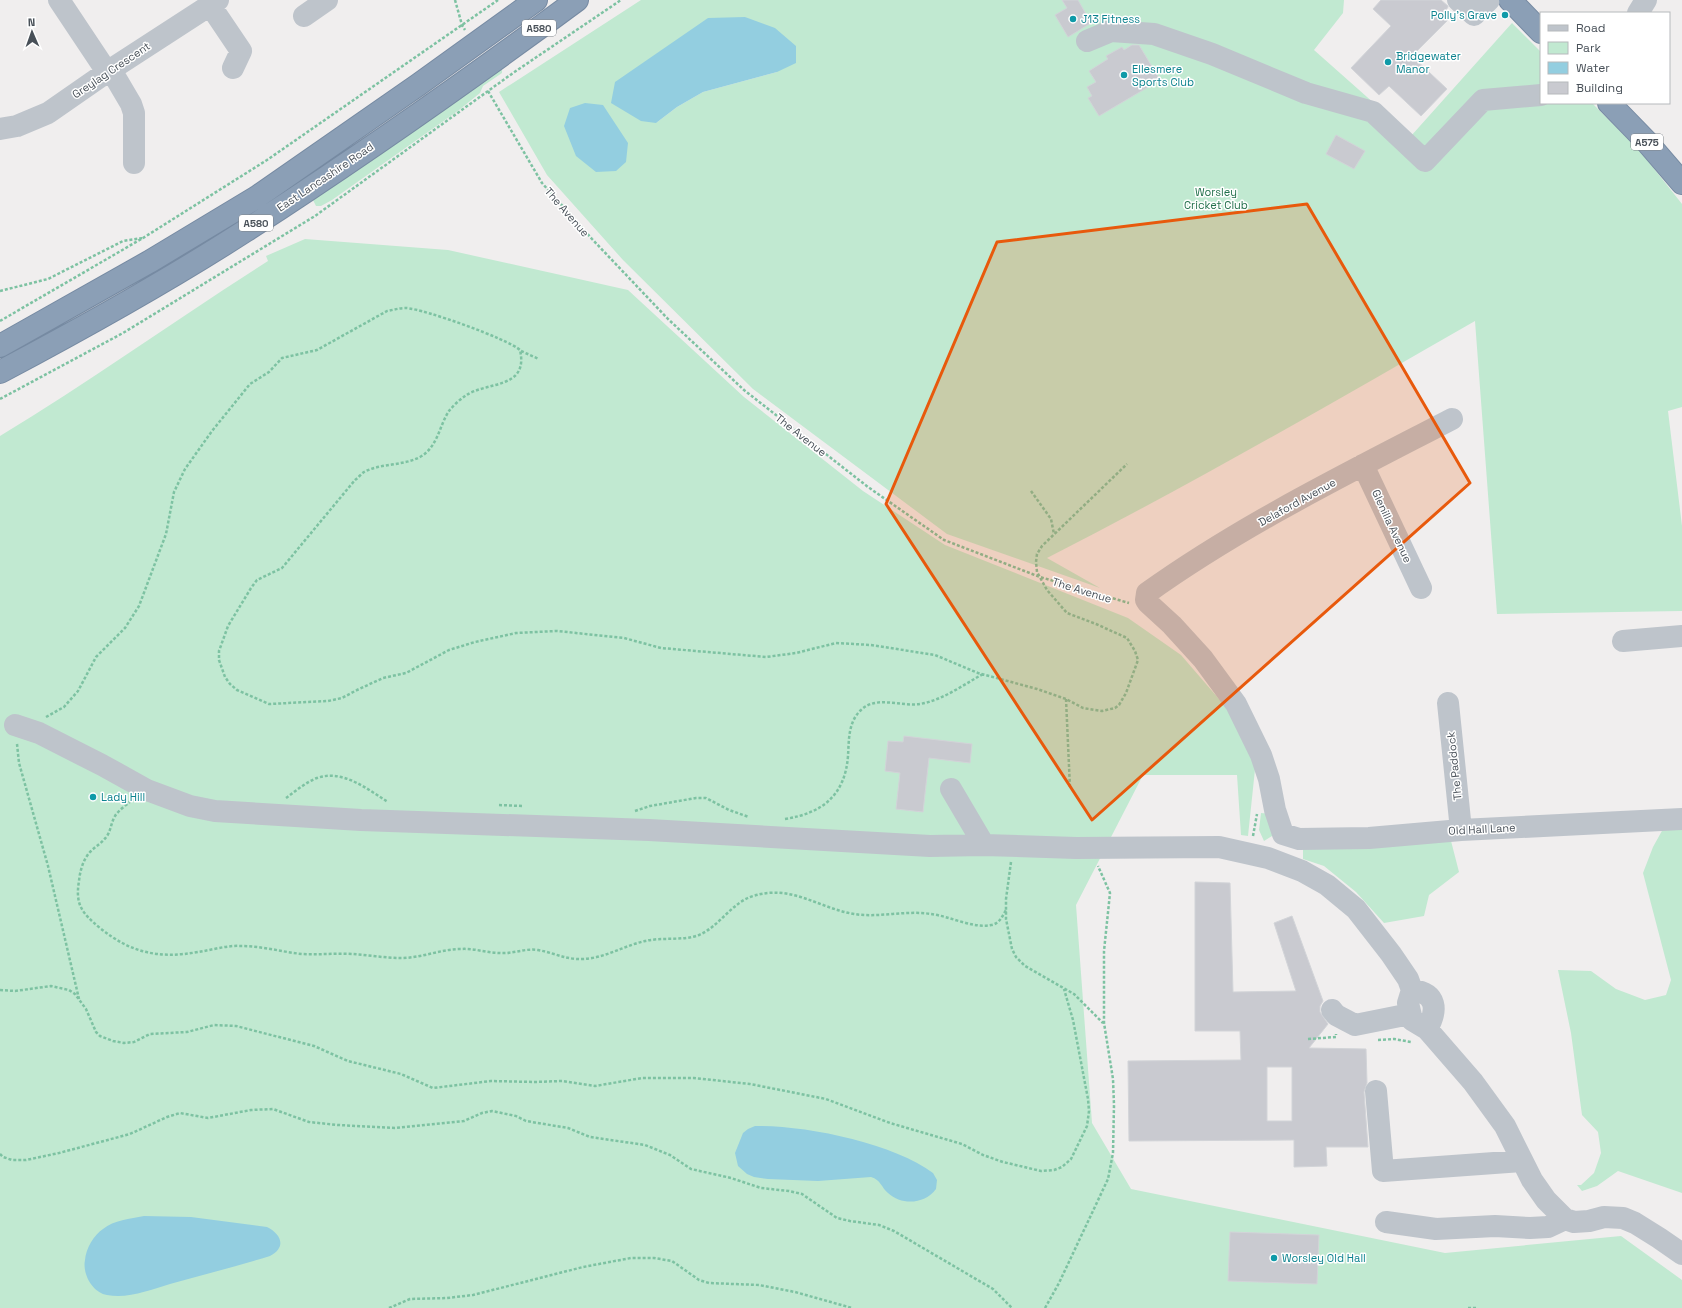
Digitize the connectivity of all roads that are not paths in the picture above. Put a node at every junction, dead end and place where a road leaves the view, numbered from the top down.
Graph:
1 (59, 0) edge
2 (327, 0) edge
3 (536, 0) edge
4 (577, 0) edge
5 (1458, 0) edge
6 (1489, 0) edge
7 (1510, 0) edge
8 (214, 3) edge
9 (304, 16) dead end
10 (1540, 31) edge
11 (1087, 41) dead end
12 (244, 57) dead end
13 (109, 71) junction
14 (1540, 95) edge
15 (1610, 104) edge
16 (0, 129) edge
17 (134, 163) dead end
18 (1682, 183) edge
19 (0, 346) edge
20 (0, 372) edge
21 (1452, 419) dead end
22 (1363, 465) junction
23 (1421, 588) dead end
24 (1682, 636) edge
25 (1623, 641) dead end
26 (1448, 703) dead end
27 (15, 725) road end
28 (951, 789) dead end
29 (1682, 818) edge
30 (1461, 830) junction
31 (1284, 834) joint
32 (984, 845) junction
33 (1412, 990) junction
34 (1332, 1010) dead end
35 (1410, 1014) junction
36 (1430, 1033) junction
37 (1376, 1091) dead end
38 (1522, 1161) junction
39 (1565, 1219) junction
40 (1386, 1222) dead end
41 (1682, 1254) edge

1 - 13 street
2 - 9 street
3 - 19 highway, East Lancashire Road / A580
4 - 20 highway, East Lancashire Road / A580
5 - 6 street
7 - 10 highway
8 - 12 street
8 - 13 street, Greylag Crescent
11 - 14 street
13 - 16 street, Greylag Crescent
13 - 17 street
15 - 18 highway, A575
21 - 22 street, Delaford Avenue
22 - 23 street, Glenilla Avenue
22 - 31 street, Delaford Avenue
24 - 25 street
26 - 30 street, The Paddock
27 - 32 street
28 - 32 street
29 - 30 street, Old Hall Lane
30 - 31 street, Old Hall Lane
32 - 33 street
33 - 35 street
33 - 36 street
34 - 35 street
35 - 36 street
36 - 38 street
37 - 38 street
38 - 39 street
39 - 40 street
39 - 41 street

